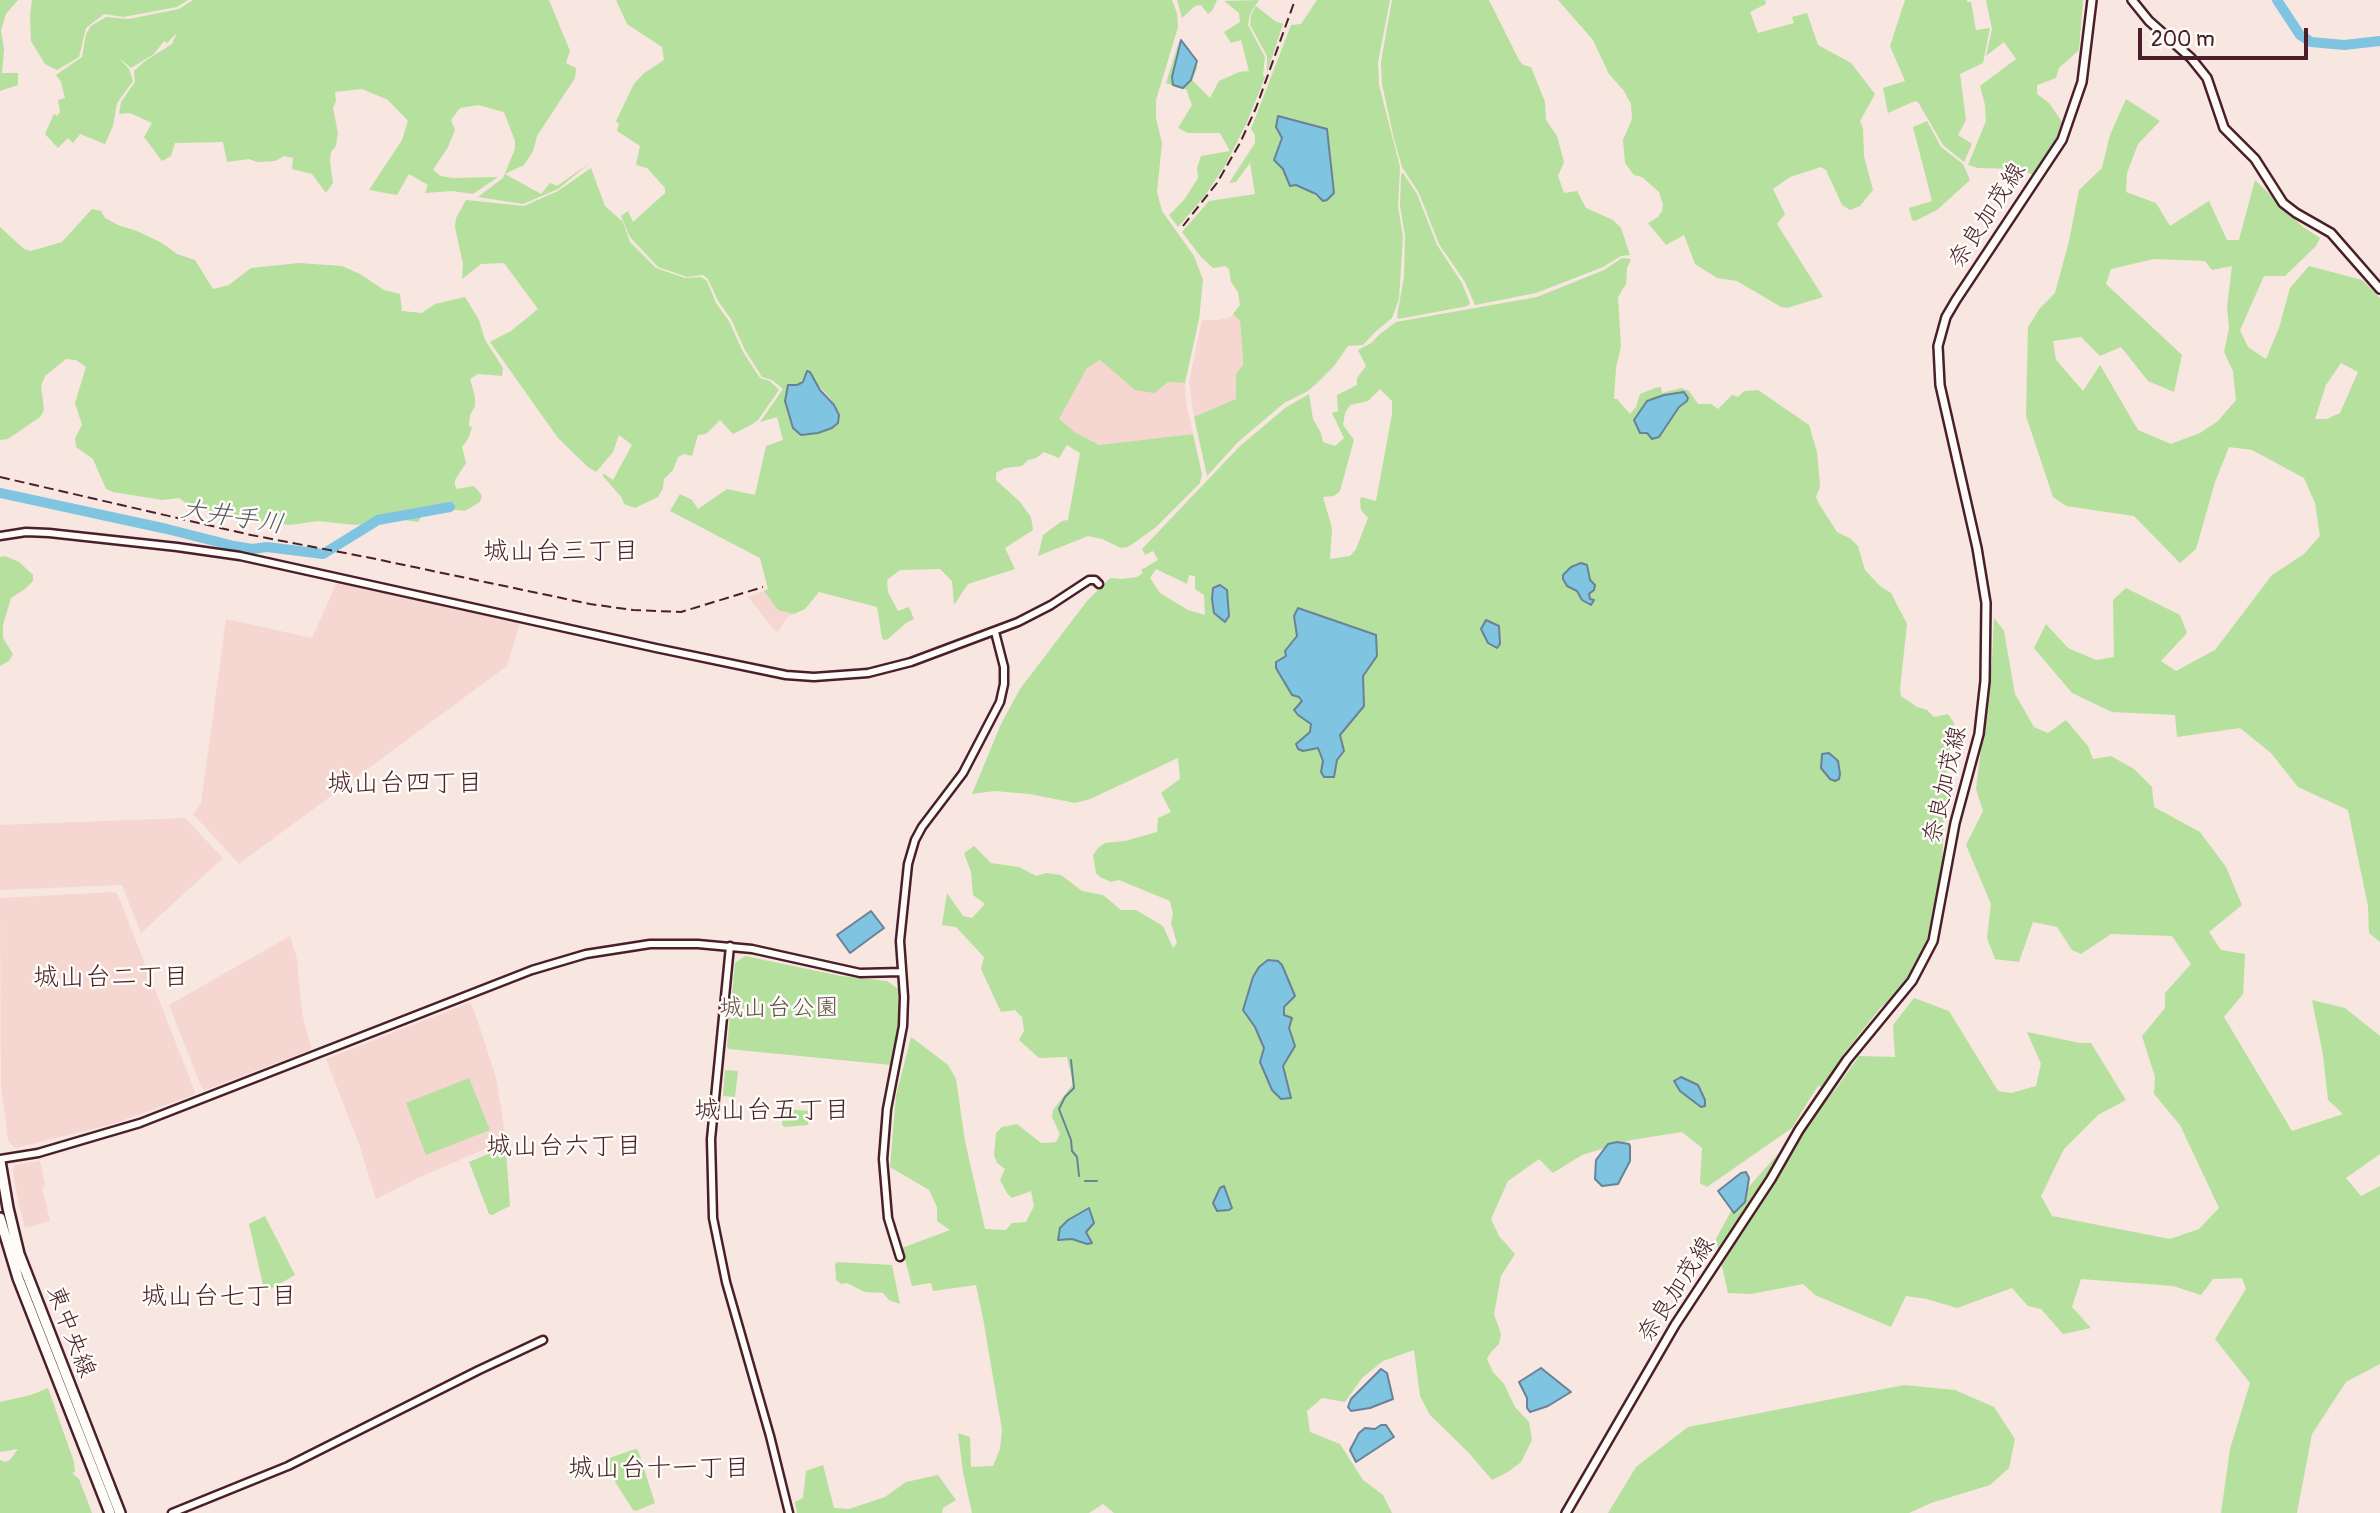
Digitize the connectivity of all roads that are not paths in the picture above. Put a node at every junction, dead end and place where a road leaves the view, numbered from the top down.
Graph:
1 (2092, 0) edge
2 (2133, 0) edge
3 (2380, 289) edge
4 (0, 536) edge
5 (1099, 584) dead end
6 (995, 632) junction
7 (730, 946) junction
8 (902, 972) junction
9 (0, 1160) edge
10 (0, 1218) edge
11 (900, 1258) dead end
12 (543, 1340) dead end
13 (110, 1513) edge
14 (120, 1513) edge
15 (172, 1513) edge
16 (789, 1513) edge
17 (1566, 1513) edge

1 - 17 main road, 奈良加茂線
2 - 3 main road
4 - 6 street
5 - 6 street
6 - 8 street
7 - 8 street
7 - 9 street
7 - 16 street
8 - 11 street
9 - 14 highway, 東中央線
10 - 13 highway, 東中央線
12 - 15 street

